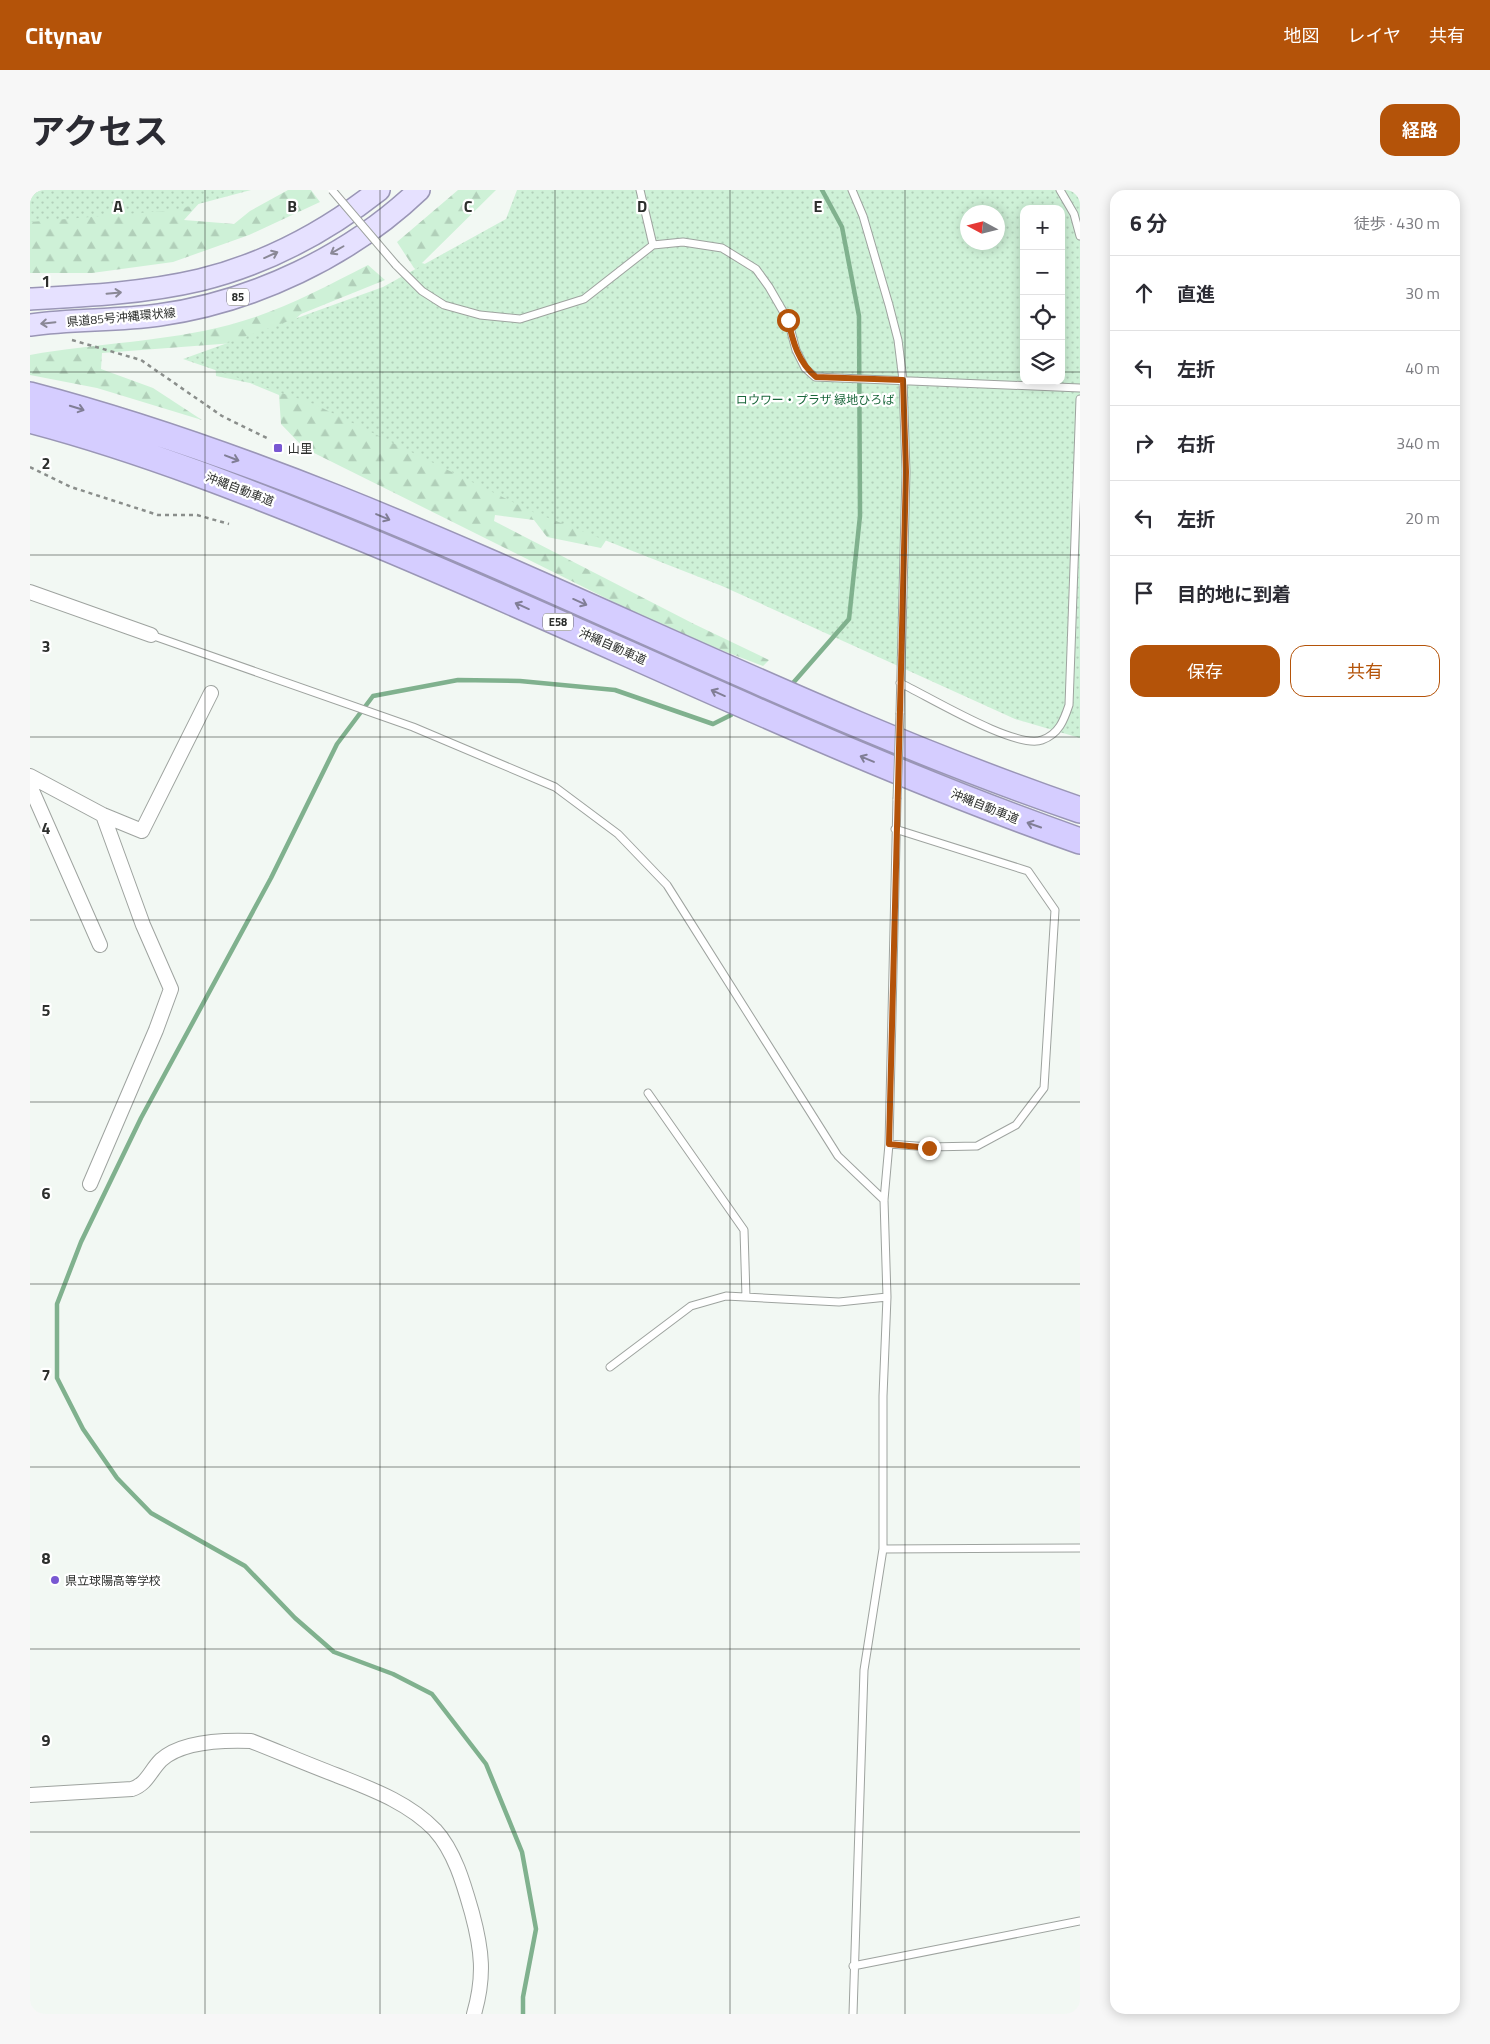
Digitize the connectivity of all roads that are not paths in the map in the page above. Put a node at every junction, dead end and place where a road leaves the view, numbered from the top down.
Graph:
1 (332, 190) edge
2 (379, 190) edge
3 (419, 190) edge
4 (640, 190) edge
5 (852, 190) edge
6 (1060, 190) edge
7 (1080, 236) edge
8 (653, 245) junction
9 (30, 299) edge
10 (30, 325) edge
11 (903, 380) junction
12 (1080, 388) edge
13 (30, 395) edge
14 (1080, 400) edge
15 (30, 420) edge
16 (30, 592) edge
17 (151, 635) joint
18 (900, 683) junction
19 (211, 693) dead end
20 (30, 776) edge
21 (30, 786) edge
22 (1080, 810) edge
23 (103, 815) junction
24 (895, 829) junction
25 (1080, 841) edge
26 (100, 945) dead end
27 (648, 1093) dead end
28 (889, 1144) junction
29 (90, 1184) dead end
30 (884, 1200) junction
31 (746, 1297) junction
32 (887, 1297) junction
33 (610, 1367) dead end
34 (1080, 1548) edge
35 (883, 1549) junction
36 (30, 1795) edge
37 (1080, 1921) edge
38 (853, 1966) junction
39 (474, 2014) edge
40 (853, 2014) edge

1 - 8 lane, bridge
9 -> 2 main road, 県道85号沖縄環状線 / 85
3 -> 10 main road, 県道85号沖縄環状線 / 85
4 - 8 lane
5 - 11 lane
6 - 7 lane
8 - 11 lane
11 - 12 lane
11 - 18 lane
13 -> 22 highway, E58
14 - 18 lane
25 -> 15 highway, 沖縄自動車道 / E58
16 - 17 street
17 - 30 lane
18 - 24 lane, bridge
19 - 23 street
20 - 23 street
21 - 26 street
23 - 29 street
24 - 28 lane
24 - 28 lane
27 - 31 lane
28 - 30 lane
30 - 32 lane
31 - 32 lane
31 - 33 lane
32 - 35 lane
34 - 35 lane
35 - 38 lane
36 - 39 street
37 - 38 lane
38 - 40 lane

